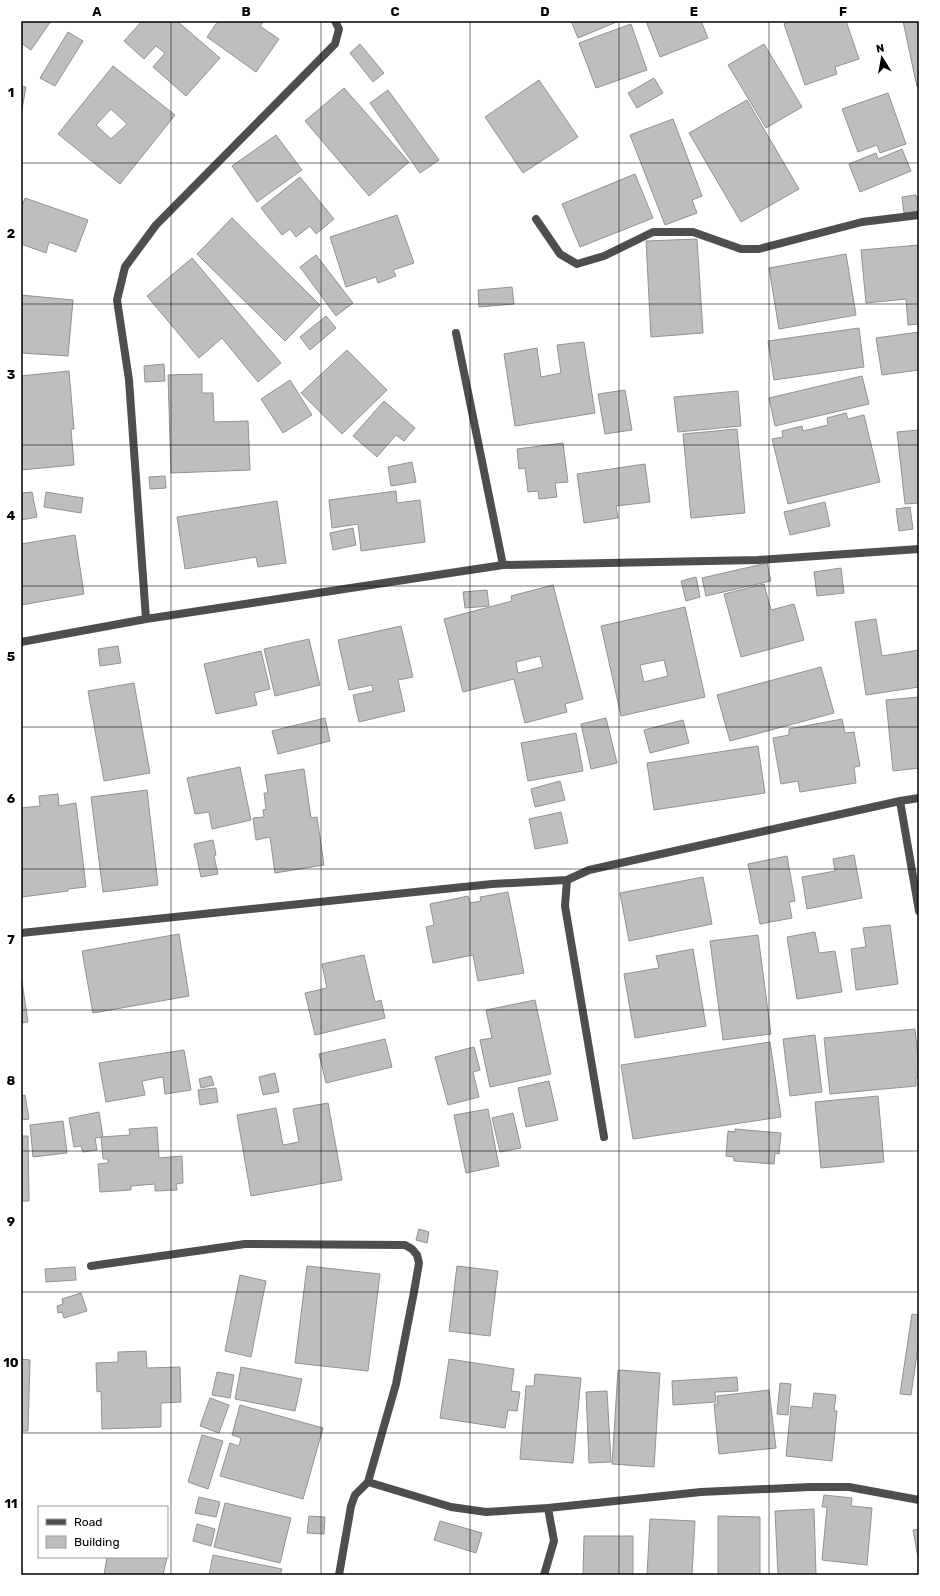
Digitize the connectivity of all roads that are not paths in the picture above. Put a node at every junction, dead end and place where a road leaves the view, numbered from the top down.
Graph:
1 (335, 21) edge
2 (919, 215) edge
3 (536, 219) dead end
4 (456, 333) dead end
5 (919, 549) edge
6 (503, 565) junction
7 (146, 619) junction
8 (21, 642) edge
9 (919, 798) edge
10 (900, 801) junction
11 (567, 880) junction
12 (919, 911) edge
13 (21, 933) edge
14 (604, 1137) dead end
15 (91, 1266) dead end
16 (368, 1482) junction
17 (919, 1500) edge
18 (548, 1508) junction
19 (339, 1575) edge
20 (544, 1575) edge

1 - 7 street
2 - 3 street
4 - 6 street
5 - 6 street
6 - 7 street
7 - 8 street
9 - 10 street
10 - 11 street
10 - 12 street
11 - 13 street
11 - 14 street
15 - 16 street
16 - 18 street
16 - 19 street
17 - 18 street
18 - 20 street

